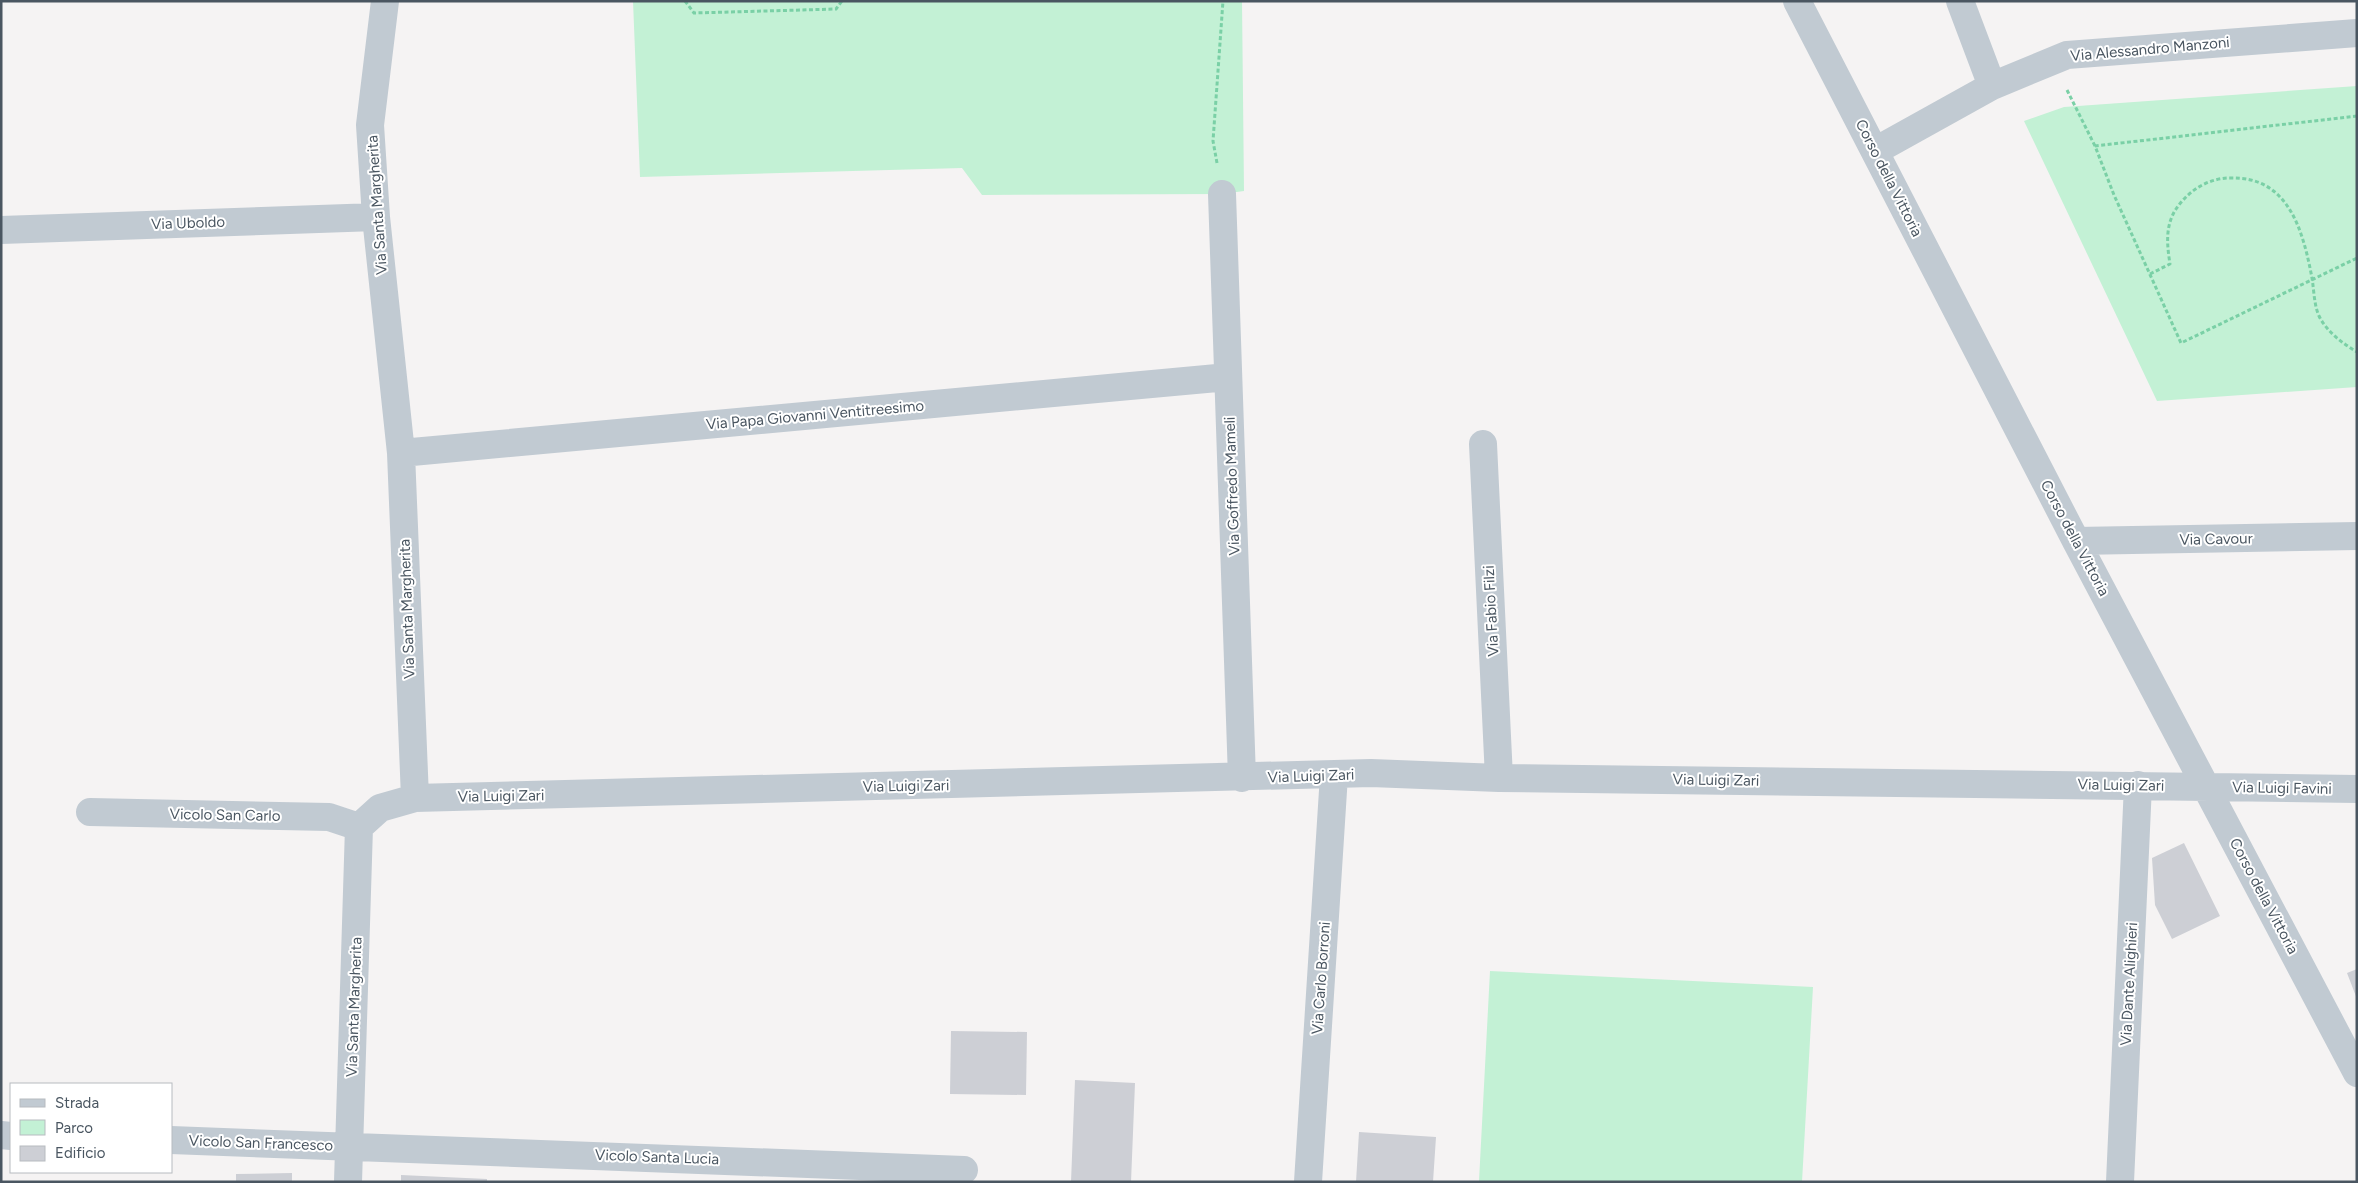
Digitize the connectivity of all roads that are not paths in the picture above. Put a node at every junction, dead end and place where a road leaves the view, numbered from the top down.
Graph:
1 (385, 1) edge
2 (1797, 1) edge
3 (1960, 1) edge
4 (2357, 33) edge
5 (1992, 86) junction
6 (1875, 150) junction
7 (1222, 194) road end
8 (376, 217) junction
9 (1, 230) edge
10 (1228, 377) junction
11 (1483, 444) dead end
12 (401, 453) junction
13 (2357, 536) edge
14 (2076, 541) junction
15 (1334, 775) junction
16 (1242, 778) junction
17 (1499, 778) junction
18 (2138, 785) junction
19 (2206, 787) junction
20 (2357, 789) edge
21 (415, 798) junction
22 (90, 812) dead end
23 (359, 827) junction
24 (2357, 1072) edge
25 (172, 1140) edge
26 (350, 1145) junction
27 (964, 1170) dead end
28 (348, 1182) edge
29 (1308, 1182) edge
30 (2120, 1182) edge

1 - 8 street, Via Santa Margherita
2 - 6 street, Corso della Vittoria
3 - 5 street
4 - 5 street, Via Alessandro Manzoni
5 - 6 street, Via Alessandro Manzoni
6 - 14 street, Corso della Vittoria
7 - 10 street, Via Goffredo Mameli
8 - 9 street, Via Uboldo
8 - 12 street, Via Santa Margherita
10 - 12 street, Via Papa Giovanni Ventitreesimo
10 - 16 street, Via Goffredo Mameli
11 - 17 street, Via Fabio Filzi
12 - 21 street, Via Santa Margherita
13 - 14 street, Via Cavour
14 - 19 street, Corso della Vittoria
15 - 16 street, Via Luigi Zari
15 - 17 street, Via Luigi Zari
15 - 29 street, Via Carlo Borroni
16 - 21 street, Via Luigi Zari
17 - 18 street, Via Luigi Zari
18 - 19 street, Via Luigi Zari
18 - 30 street, Via Dante Alighieri
19 - 20 street, Via Luigi Favini
19 - 24 street, Corso della Vittoria
21 - 23 street
22 - 23 street, Vicolo San Carlo
23 - 26 street, Via Santa Margherita
25 - 26 street, Vicolo San Francesco
26 - 27 street, Vicolo Santa Lucia
26 - 28 street, Via Santa Margherita

